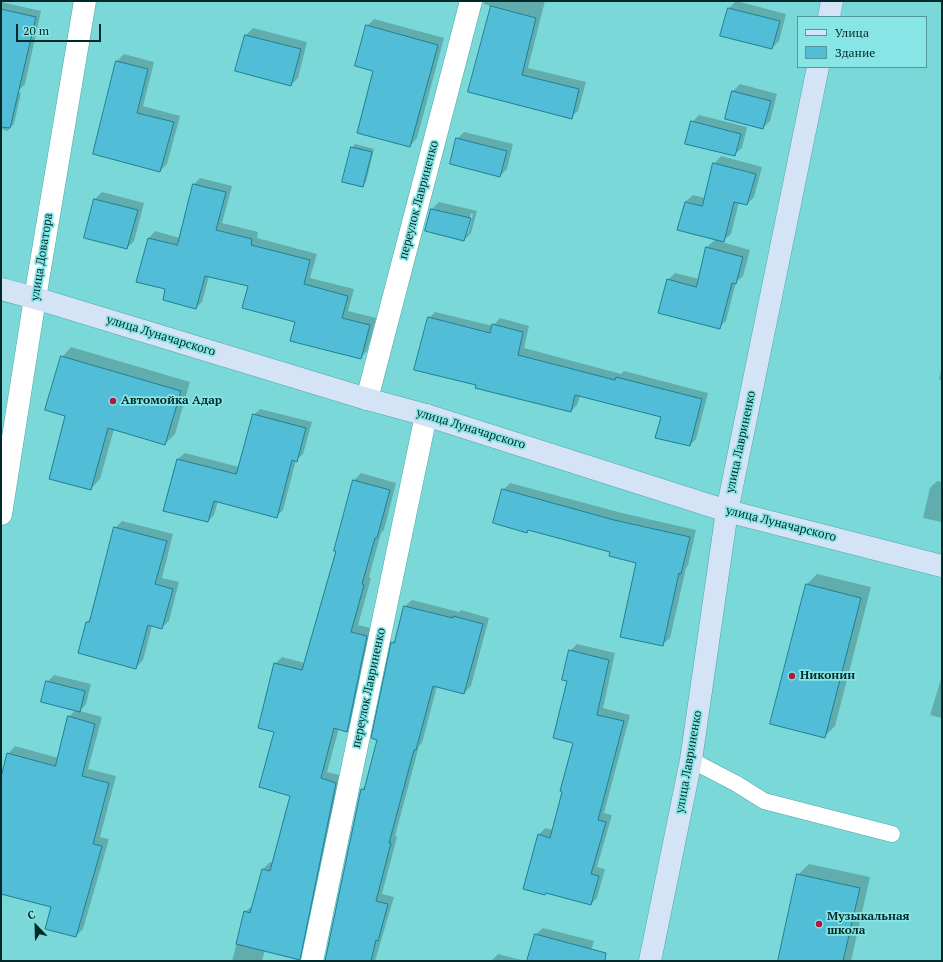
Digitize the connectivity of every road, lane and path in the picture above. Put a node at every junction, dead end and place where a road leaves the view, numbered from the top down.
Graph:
1 (85, 1) edge
2 (471, 1) edge
3 (832, 1) edge
4 (829, 16) edge
5 (818, 68) edge
6 (1, 289) edge
7 (35, 298) junction
8 (367, 399) junction
9 (426, 415) junction
10 (727, 511) junction
11 (1, 514) edge
12 (942, 566) edge
13 (691, 760) junction
14 (892, 834) dead end
15 (312, 961) edge
16 (650, 961) edge

1 - 7 street, улица Доватора
2 - 8 street, переулок Лавриненко
3 - 4 main road
5 - 10 main road, улица Лавриненко
6 - 7 main road, улица Луначарского
7 - 8 main road, улица Луначарского
7 - 11 street, улица Доватора
8 - 9 main road, улица Луначарского
9 - 10 main road, улица Луначарского
9 - 15 street, переулок Лавриненко
10 - 12 main road, улица Луначарского
10 - 13 main road, улица Лавриненко
13 - 14 lane
13 - 16 main road, улица Лавриненко

